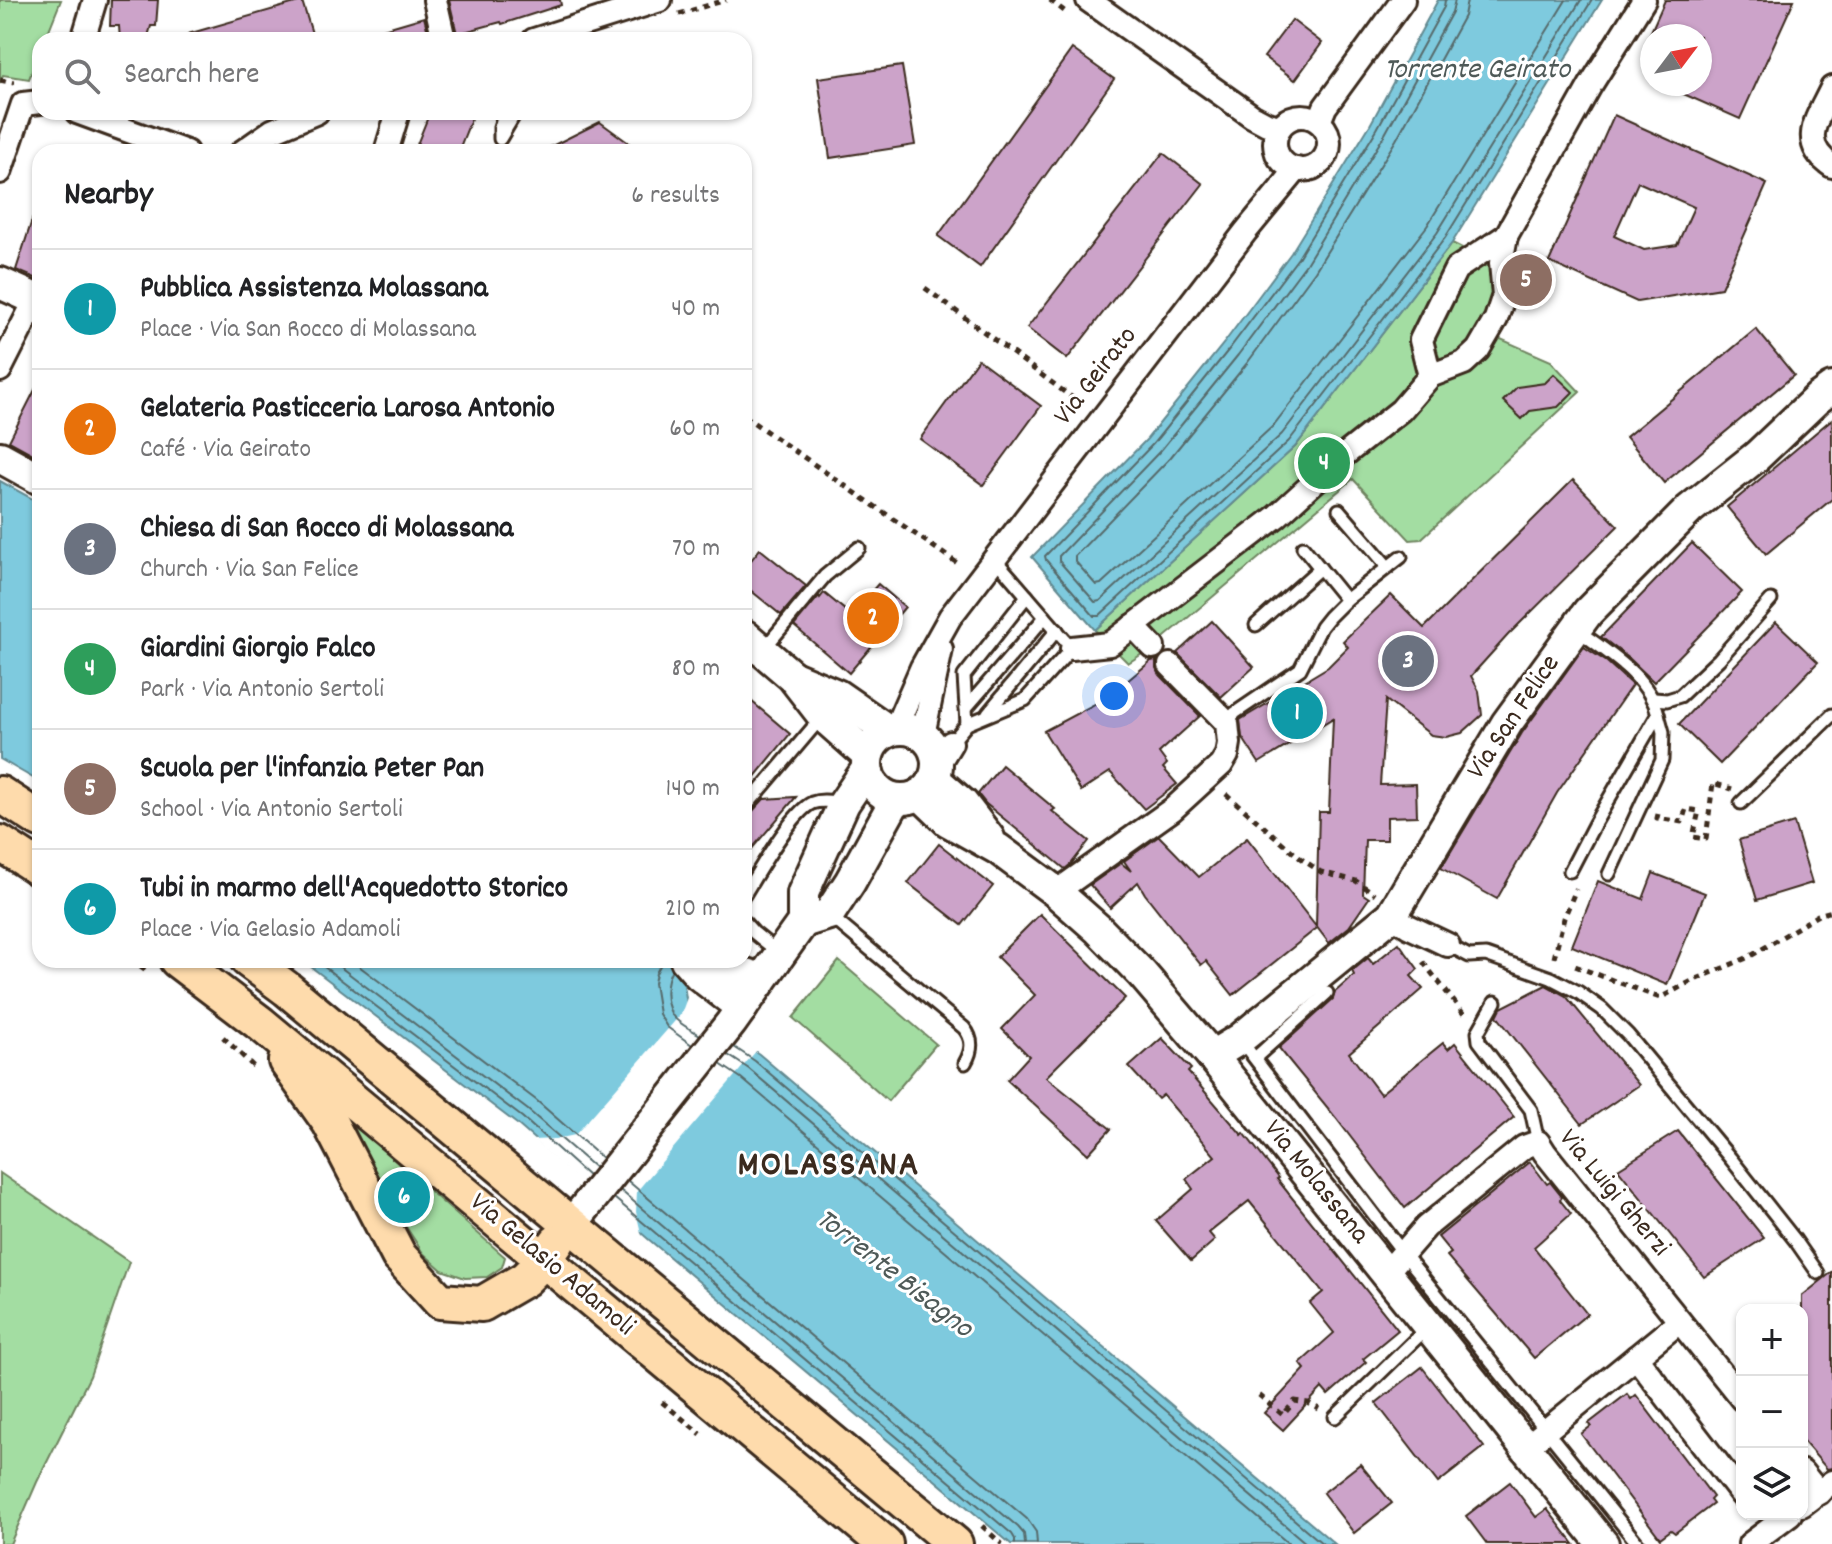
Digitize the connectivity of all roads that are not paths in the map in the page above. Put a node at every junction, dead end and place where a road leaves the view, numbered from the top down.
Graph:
1 (95, 0) edge
2 (435, 0) edge
3 (660, 0) edge
4 (1088, 0) edge
5 (1403, 0) edge
6 (1644, 0) edge
7 (85, 32) edge
8 (442, 32) edge
9 (563, 32) edge
10 (1832, 88) edge
11 (32, 103) edge
12 (99, 120) edge
13 (298, 120) edge
14 (396, 120) edge
15 (502, 120) edge
16 (511, 120) edge
17 (1319, 122) junction
18 (1280, 127) junction
19 (164, 144) edge
20 (251, 144) edge
21 (388, 144) edge
22 (1832, 166) edge
23 (1297, 169) junction
24 (0, 172) edge
25 (1506, 236) junction
26 (0, 283) edge
27 (32, 297) edge
28 (32, 311) edge
29 (0, 370) edge
30 (1430, 376) junction
31 (1832, 388) edge
32 (0, 457) edge
33 (32, 475) edge
34 (1339, 510) dead end
35 (1303, 547) dead end
36 (859, 548) dead end
37 (1401, 557) dead end
38 (994, 558) junction
39 (1388, 567) junction
40 (1320, 568) junction
41 (1027, 596) junction
42 (1346, 600) junction
43 (1771, 600) dead end
44 (1045, 617) junction
45 (1256, 625) dead end
46 (1133, 626) junction
47 (1576, 629) junction
48 (1057, 630) junction
49 (753, 643) edge
50 (1153, 647) dead end
51 (1072, 648) junction
52 (1170, 665) dead end
53 (792, 676) junction
54 (1654, 699) junction
55 (966, 708) junction
56 (1658, 714) junction
57 (1832, 715) edge
58 (823, 716) junction
59 (985, 716) junction
60 (1227, 723) junction
61 (967, 724) junction
62 (918, 760) junction
63 (867, 762) junction
64 (0, 794) edge
65 (1746, 799) road end
66 (752, 800) edge
67 (844, 803) junction
68 (32, 815) edge
69 (0, 843) edge
70 (32, 864) edge
71 (1611, 870) road end
72 (1570, 871) dead end
73 (752, 882) edge
74 (1056, 892) junction
75 (1392, 915) junction
76 (816, 918) junction
77 (752, 931) edge
78 (1448, 945) joint
79 (781, 954) junction
80 (188, 968) edge
81 (259, 968) edge
82 (693, 968) edge
83 (726, 968) edge
84 (762, 979) junction
85 (1327, 993) dead end
86 (1495, 1002) dead end
87 (737, 1016) junction
88 (261, 1024) junction
89 (1248, 1048) junction
90 (1212, 1056) junction
91 (965, 1063) dead end
92 (1538, 1142) junction
93 (581, 1212) junction
94 (544, 1260) junction
95 (1396, 1263) junction
96 (1818, 1273) dead end
97 (1679, 1322) junction
98 (1428, 1327) junction
99 (1636, 1357) junction
100 (1736, 1392) edge
101 (1335, 1417) dead end
102 (1537, 1439) junction
103 (1736, 1487) edge
104 (1763, 1522) edge
105 (885, 1544) edge
106 (955, 1544) edge
107 (1603, 1544) edge
108 (1638, 1544) edge
109 (1750, 1544) edge

1 - 7 street
2 - 8 street
3 - 9 street
4 - 18 street
5 - 17 street
6 - 25 street
10 - 22 street
11 - 24 street
12 - 19 street
13 - 20 street
14 - 21 street
15 - 16 lane
17 - 18 street
17 - 23 street, Via Geirato
18 - 23 street
23 - 38 street, Via Geirato
25 - 30 street
25 - 30 street
26 - 27 main road
28 - 29 street
30 - 46 street
31 - 47 main road, Via San Felice
32 - 33 main road
34 - 39 lane
35 - 40 lane
36 - 49 lane
37 - 39 lane
38 - 41 lane
38 - 62 street, Via Geirato
39 - 42 lane
40 - 42 lane
40 - 45 lane
41 - 44 lane
41 - 55 lane
42 - 60 lane
43 - 54 lane
44 - 48 lane
44 - 55 lane
46 - 50 street
46 - 51 street
47 - 54 lane
47 - 75 main road, Via San Felice
48 - 51 lane
48 - 59 lane
49 - 53 main road, Via Molassana
51 - 59 lane
52 - 60 street
53 - 58 main road, Via Molassana
53 - 62 main road, Via Molassana
54 - 56 lane
55 - 61 lane
56 - 71 lane
56 - 72 lane
57 - 65 lane
58 - 63 main road, Via Molassana
58 - 66 lane
59 - 61 lane
60 - 74 street
61 - 62 lane
62 - 63 main road
62 - 63 main road, Via Molassana
62 - 74 main road, Via Molassana
62 - 76 main road
63 - 67 main road
64 - 68 main road
67 - 73 lane
67 - 76 main road
69 - 70 main road
74 - 90 main road, Via Molassana
75 - 78 street
75 - 89 main road, Via San Felice
76 - 79 main road
76 - 91 lane
77 - 79 lane
78 - 96 lane
79 - 84 main road
80 - 88 main road, Via Gelasio Adamoli
81 - 93 main road, Via Gelasio Adamoli
82 - 87 main road
83 - 84 main road
84 - 87 main road
85 - 89 lane
86 - 92 lane
87 - 93 main road
88 - 94 main road, Via Gelasio Adamoli
88 - 94 main road
89 - 90 main road, Via San Felice
89 - 95 lane
90 - 95 main road, Via Molassana
92 - 95 street, Via Luigi Gherzi
92 - 97 street, Via Luigi Gherzi
93 - 94 main road
93 - 106 main road, Via Gelasio Adamoli
94 - 105 main road, Via Gelasio Adamoli
95 - 98 main road, Via Molassana
95 - 102 lane
97 - 99 street
97 - 100 street, Via Luigi Gherzi
98 - 101 lane
98 - 102 main road, Via Molassana
99 - 102 street
99 - 103 street
102 - 107 main road, Via Molassana
102 - 108 lane
104 - 109 street

